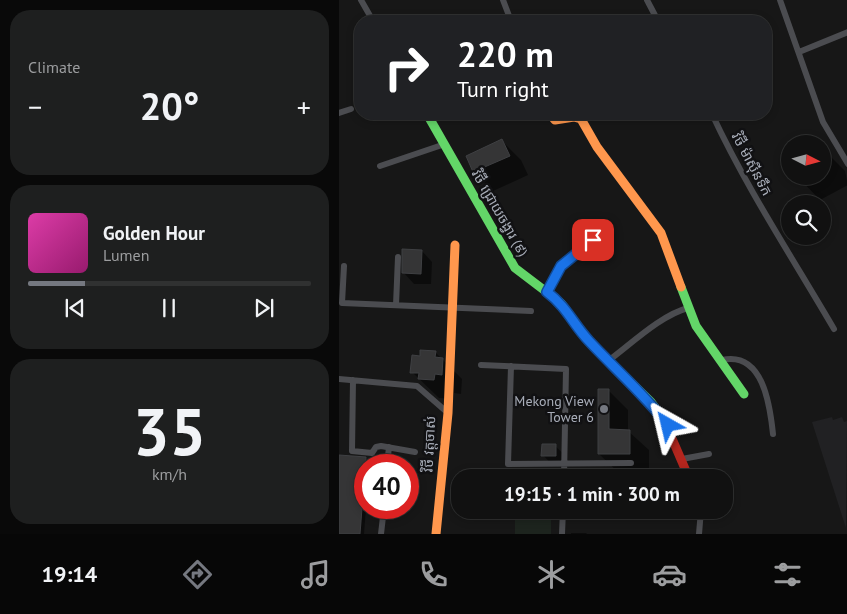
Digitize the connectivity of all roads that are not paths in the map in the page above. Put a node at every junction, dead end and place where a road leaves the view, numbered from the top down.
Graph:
1 (361, 0) edge
2 (503, 0) edge
3 (647, 0) edge
4 (780, 0) edge
5 (370, 15) edge
6 (509, 15) edge
7 (655, 15) edge
8 (847, 33) edge
9 (799, 52) junction
10 (351, 109) dead end
11 (339, 113) edge
12 (431, 120) edge
13 (582, 120) edge
14 (714, 120) edge
15 (445, 144) junction
16 (847, 164) edge
17 (380, 166) dead end
18 (593, 240) dead end
19 (455, 245) dead end
20 (398, 257) dead end
21 (344, 266) dead end
22 (547, 292) junction
23 (396, 305) junction
24 (453, 308) junction
25 (688, 308) junction
26 (531, 310) dead end
27 (834, 329) dead end
28 (723, 360) junction
29 (608, 361) junction
30 (481, 365) dead end
31 (511, 366) junction
32 (339, 379) edge
33 (353, 380) junction
34 (744, 394) dead end
35 (448, 413) junction
36 (773, 434) dead end
37 (389, 447) junction
38 (415, 452) dead end
39 (388, 454) edge
40 (709, 454) dead end
41 (682, 459) junction
42 (565, 463) junction
43 (631, 463) dead end
44 (565, 469) edge
45 (686, 469) edge
46 (382, 519) edge
47 (563, 519) edge
48 (700, 519) edge
49 (381, 534) edge
50 (436, 534) edge
51 (563, 534) edge
52 (699, 534) edge

1 - 5 street
2 - 6 street
3 - 7 street
4 - 9 street
8 - 9 street
9 - 16 street
10 - 11 street
12 - 15 street, វិថី ជ្រោយចង្វារ (៩)
13 - 25 street
14 - 27 street, វិថី ម៉ាស៊ីនទឹក
15 - 17 street
15 - 22 street, វិថី ជ្រោយចង្វារ (៩)
18 - 22 street
19 - 24 street
20 - 23 street
21 - 23 street
22 - 29 street, វិថី ជ្រោយចង្វារ (៩)
23 - 24 street
24 - 26 street
24 - 35 street
25 - 28 street
25 - 29 street
28 - 34 street
28 - 36 street
29 - 41 street, វិថី ជ្រោយចង្វារ (៩)
30 - 31 street
31 - 42 street
31 - 42 street
32 - 33 street, វិថី វត្តចាស់
33 - 35 street, វិថី វត្តចាស់
33 - 37 street
35 - 50 street, វិថី វត្តចាស់
37 - 38 street
37 - 39 street
40 - 41 street
41 - 45 street, វិថី ជ្រោយចង្វារ (៩)
42 - 43 street
42 - 44 street
46 - 49 street
47 - 51 street
48 - 52 street

